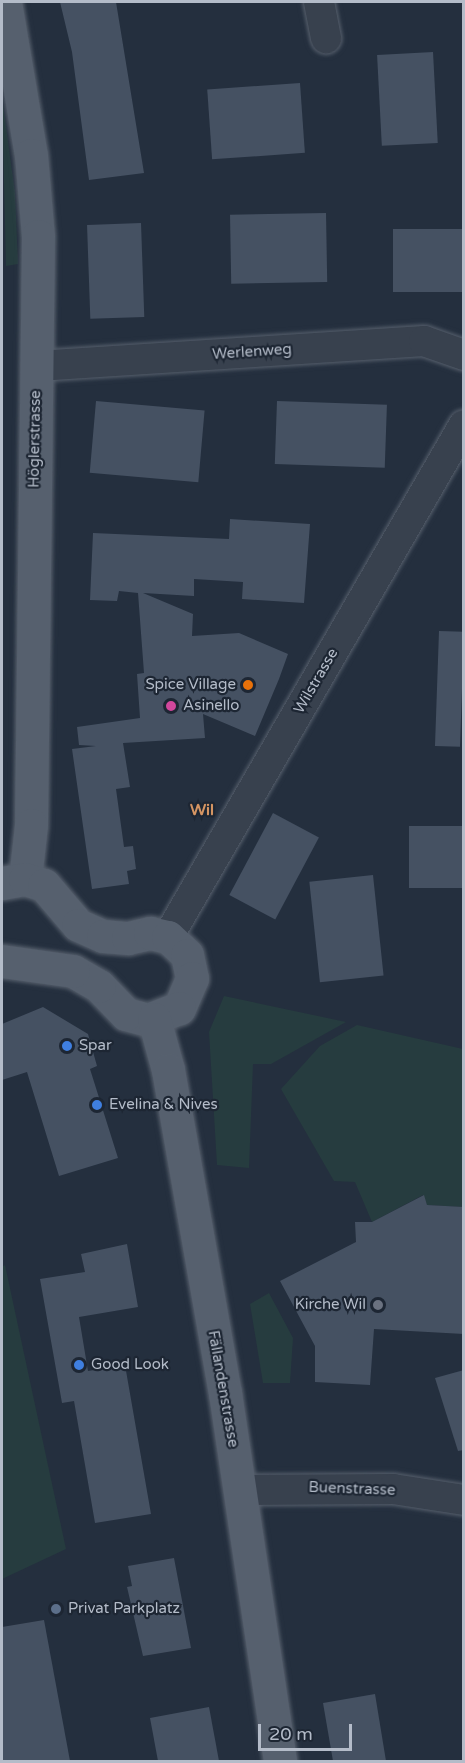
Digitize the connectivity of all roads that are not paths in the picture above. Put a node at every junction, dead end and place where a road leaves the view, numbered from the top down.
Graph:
1 (5, 2) edge
2 (319, 2) edge
3 (326, 38) dead end
4 (464, 355) edge
5 (37, 366) junction
6 (464, 425) edge
7 (13, 881) edge
8 (168, 938) junction
9 (2, 961) edge
10 (154, 1019) junction
11 (241, 1490) junction
12 (464, 1500) edge
13 (280, 1761) edge

1 - 5 main road, Höglerstrasse
2 - 3 street
4 - 5 street, Werlenweg
5 - 7 main road, Höglerstrasse
6 - 8 street, Wilstrasse
7 - 8 main road
8 - 10 main road
9 - 10 main road
10 - 11 main road, Fällandenstrasse
11 - 12 street, Buenstrasse
11 - 13 main road, Fällandenstrasse

